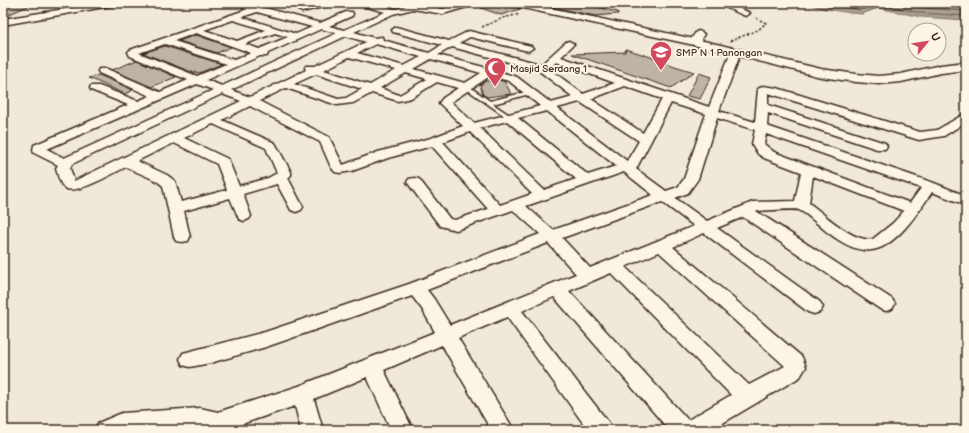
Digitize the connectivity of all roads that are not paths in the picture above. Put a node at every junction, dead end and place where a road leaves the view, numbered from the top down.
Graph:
1 (116, 3) edge
2 (328, 3) edge
3 (363, 3) edge
4 (401, 3) edge
5 (471, 3) edge
6 (514, 3) edge
7 (720, 3) edge
8 (60, 4) dead end
9 (247, 5) edge
10 (412, 6) junction
11 (302, 10) dead end
12 (67, 11) junction
13 (393, 11) junction
14 (17, 12) dead end
15 (746, 13) road end
16 (349, 14) dead end
17 (232, 17) junction
18 (27, 18) junction
19 (3, 22) edge
20 (410, 23) dead end
21 (252, 24) junction
22 (322, 26) junction
23 (195, 30) junction
24 (275, 30) junction
25 (396, 30) junction
26 (348, 33) junction
27 (297, 36) junction
28 (216, 38) junction
29 (376, 40) junction
30 (164, 41) junction
31 (536, 42) dead end
32 (238, 44) junction
33 (449, 44) junction
34 (569, 44) dead end
35 (528, 48) junction
36 (728, 50) junction
37 (261, 53) junction
38 (348, 54) junction
39 (429, 56) junction
40 (555, 58) junction
41 (508, 59) junction
42 (288, 61) junction
43 (234, 63) junction
44 (966, 66) edge
45 (542, 68) junction
46 (315, 70) junction
47 (404, 70) junction
48 (103, 71) dead end
49 (489, 72) junction
50 (196, 79) junction
51 (435, 79) junction
52 (624, 83) junction
53 (286, 85) junction
54 (467, 87) junction
55 (95, 88) dead end
56 (222, 89) junction
57 (370, 89) junction
58 (530, 93) junction
59 (158, 95) junction
60 (582, 98) junction
61 (668, 98) junction
62 (250, 101) junction
63 (489, 103) junction
64 (137, 105) junction
65 (547, 107) junction
66 (762, 107) junction
67 (713, 112) junction
68 (509, 117) junction
69 (966, 117) edge
70 (212, 120) junction
71 (471, 127) junction
72 (761, 128) junction
73 (174, 138) junction
74 (646, 140) junction
75 (435, 141) junction
76 (881, 146) dead end
77 (125, 161) junction
78 (64, 163) junction
79 (627, 169) junction
80 (808, 170) junction
81 (281, 178) junction
82 (586, 180) junction
83 (414, 182) dead end
84 (929, 186) junction
85 (234, 192) junction
86 (541, 195) junction
87 (663, 196) junction
88 (966, 201) edge
89 (516, 205) junction
90 (801, 205) junction
91 (296, 206) dead end
92 (175, 208) junction
93 (913, 209) junction
94 (498, 211) junction
95 (745, 211) junction
96 (244, 216) dead end
97 (706, 227) junction
98 (551, 236) junction
99 (182, 237) dead end
100 (661, 245) junction
101 (613, 265) junction
102 (586, 275) junction
103 (415, 288) junction
104 (556, 288) junction
105 (886, 304) dead end
106 (814, 307) dead end
107 (510, 308) junction
108 (446, 334) junction
109 (190, 359) dead end
110 (372, 366) junction
111 (302, 394) junction
112 (748, 397) junction
113 (220, 426) edge
114 (106, 430) edge
115 (312, 430) edge
116 (402, 430) edge
117 (503, 430) edge
118 (601, 430) edge
119 (683, 430) edge
120 (692, 430) edge

1 - 12 street
2 - 11 street
3 - 13 street
4 - 10 street
5 - 10 street
6 - 36 street
7 - 15 street
8 - 12 street
9 - 17 street
9 - 22 street
10 - 13 street
12 - 18 street
13 - 26 street
14 - 18 street
16 - 22 street
17 - 21 street
17 - 23 street
18 - 19 street
20 - 25 street
21 - 24 street
21 - 28 street
22 - 26 street
22 - 27 street
23 - 28 street
23 - 30 street
24 - 27 street
24 - 32 street
25 - 29 street
25 - 33 street
26 - 29 street
26 - 42 street
27 - 37 street
28 - 32 street
29 - 38 street
29 - 39 street
30 - 43 street
30 - 50 street
31 - 35 street
32 - 37 street
33 - 35 street
33 - 39 street
33 - 41 street
34 - 40 street
35 - 41 street
36 - 44 street
36 - 67 street
37 - 42 street
37 - 43 street
38 - 46 street
38 - 47 street
39 - 47 street
39 - 49 street
40 - 45 street
40 - 52 street
41 - 45 street
41 - 49 street
42 - 46 street
42 - 56 street
43 - 50 street
45 - 60 street
46 - 53 street
46 - 57 street
47 - 51 street
47 - 57 street
48 - 59 street
49 - 54 street
49 - 58 street
50 - 56 street
50 - 59 street
51 - 54 street
51 - 57 street
52 - 60 street
52 - 61 street
53 - 57 street
53 - 62 street
54 - 63 lane
54 - 71 street
55 - 64 street
56 - 62 street
56 - 78 street
58 - 63 lane
58 - 65 street
59 - 64 street
60 - 65 street
60 - 74 street
61 - 67 street
61 - 74 street
62 - 70 street
62 - 75 street
63 - 68 lane
64 - 78 street
65 - 68 street
65 - 79 street
66 - 69 street
66 - 72 street
66 - 76 street
67 - 72 street
67 - 87 street
68 - 71 street
68 - 82 street
70 - 73 street
70 - 81 street
71 - 75 street
71 - 86 street
72 - 80 street
72 - 84 street
73 - 77 street
73 - 85 street
74 - 79 street
75 - 94 street
77 - 78 street
77 - 92 street
79 - 82 street
79 - 87 street
80 - 90 street
80 - 93 street
81 - 85 street
81 - 91 street
82 - 86 street
83 - 94 street
84 - 88 street
84 - 93 street
85 - 92 street
85 - 96 street
86 - 89 street
87 - 97 street
87 - 98 street
89 - 94 street
89 - 98 street
90 - 93 street
90 - 95 street
92 - 99 street
95 - 97 street
95 - 105 street
97 - 100 street
97 - 106 street
98 - 102 street
98 - 103 street
100 - 101 street
100 - 112 street
101 - 102 street
101 - 112 street
102 - 104 street
103 - 108 street
103 - 109 street
104 - 107 street
104 - 119 street
107 - 108 street
107 - 118 street
108 - 110 street
108 - 117 street
110 - 111 street
110 - 116 street
111 - 113 street
111 - 115 street
112 - 120 street
113 - 114 street

